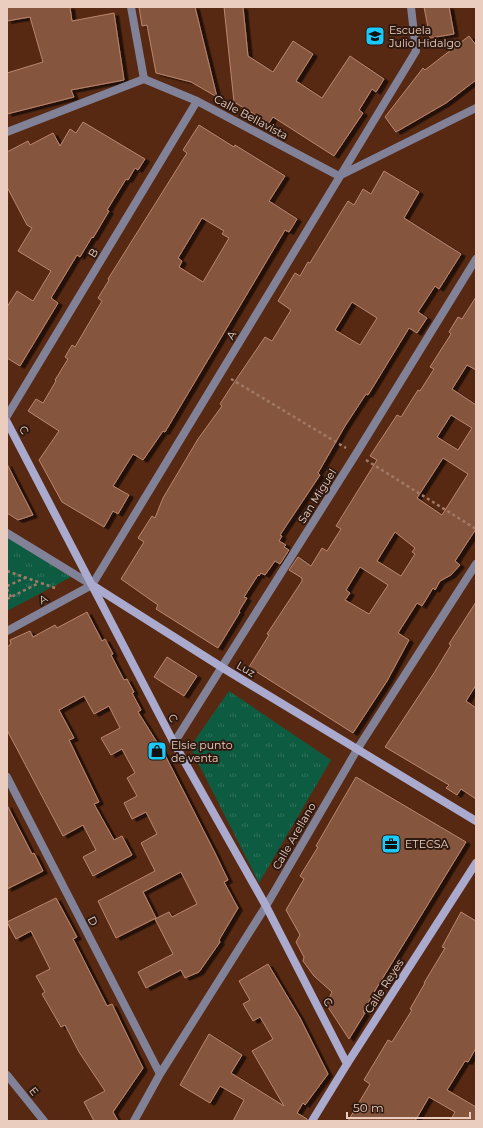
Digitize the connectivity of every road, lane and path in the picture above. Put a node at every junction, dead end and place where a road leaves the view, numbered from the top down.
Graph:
1 (130, 7) edge
2 (411, 7) edge
3 (144, 79) junction
4 (197, 101) junction
5 (476, 108) edge
6 (7, 132) edge
7 (339, 176) junction
8 (476, 259) edge
9 (7, 416) edge
10 (7, 422) edge
11 (7, 532) edge
12 (476, 564) edge
13 (7, 571) edge
14 (25, 578) junction
15 (39, 582) junction
16 (92, 585) junction
17 (7, 586) edge
18 (7, 589) edge
19 (74, 594) junction
20 (11, 597) junction
21 (7, 599) edge
22 (7, 631) edge
23 (223, 668) junction
24 (174, 743) junction
25 (358, 748) junction
26 (7, 777) edge
27 (476, 822) edge
28 (476, 863) edge
29 (266, 906) junction
30 (347, 1064) junction
31 (160, 1074) junction
32 (7, 1075) edge
33 (44, 1121) edge
34 (134, 1121) edge
35 (312, 1121) edge

1 - 3 street
2 - 7 street, A
3 - 4 street, Calle Bellavista
3 - 6 street
4 - 7 street, Calle Bellavista
4 - 9 street, B
5 - 7 street
7 - 16 street, A
8 - 23 street, San Miguel
10 - 16 street, C
11 - 16 street, Luz
12 - 25 street, Calle Arellano
13 - 14 path
14 - 15 path
14 - 17 path
15 - 19 path
15 - 20 path
16 - 19 street, A
16 - 23 street, Luz
16 - 24 street, C
18 - 20 path
19 - 22 street, A
20 - 21 path
23 - 24 street, San Miguel
23 - 25 street, Luz
24 - 29 street, C
25 - 27 street, Luz
25 - 29 street, Calle Arellano
26 - 31 street, D
28 - 30 street, Calle Reyes
29 - 30 street, C
29 - 31 street, Calle Arellano
30 - 35 street, Calle Reyes
31 - 34 street, Calle Arellano
32 - 33 street, E

